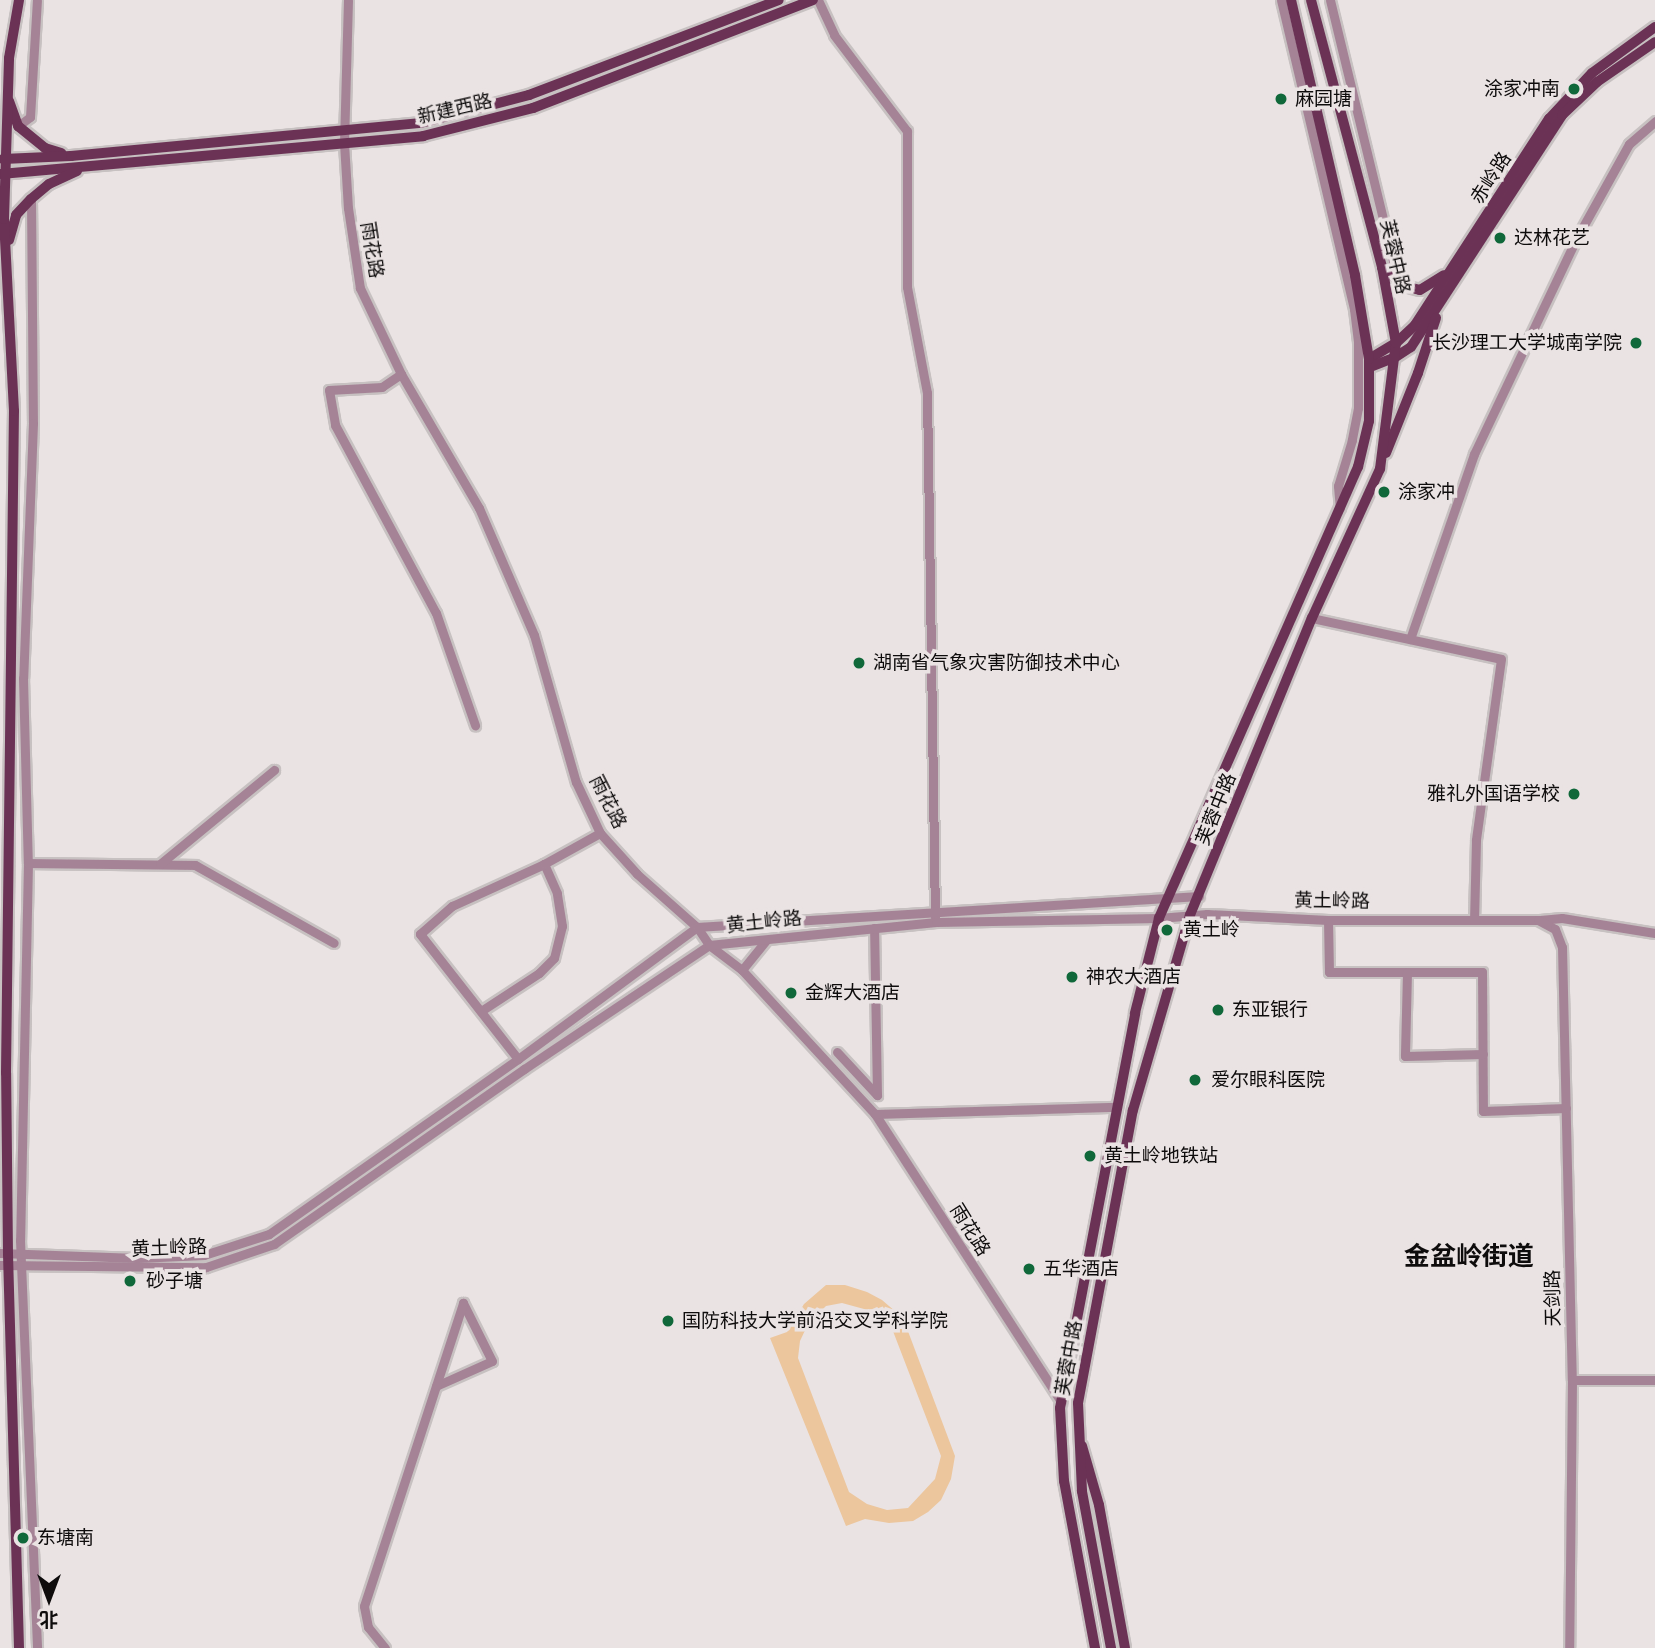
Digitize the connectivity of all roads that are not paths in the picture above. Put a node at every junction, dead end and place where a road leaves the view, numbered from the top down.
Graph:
1 (19, 0) edge
2 (37, 0) edge
3 (348, 0) edge
4 (779, 0) edge
5 (815, 0) edge
6 (1280, 0) edge
7 (1291, 0) edge
8 (1311, 0) edge
9 (1330, 0) edge
10 (1655, 27) edge
11 (1655, 42) edge
12 (6, 94) junction
13 (1655, 121) edge
14 (18, 126) junction
15 (344, 130) junction
16 (344, 144) junction
17 (71, 156) junction
18 (4, 159) edge
19 (86, 167) junction
20 (3, 174) edge
21 (31, 199) junction
22 (6, 250) junction
23 (1382, 267) junction
24 (1449, 272) junction
25 (1398, 281) junction
26 (1440, 304) junction
27 (1396, 343) junction
28 (1394, 358) junction
29 (1370, 363) junction
30 (401, 374) junction
31 (1380, 469) junction
32 (1340, 509) junction
33 (1312, 618) junction
34 (1410, 639) junction
35 (475, 725) dead end
36 (274, 770) dead end
37 (600, 833) junction
38 (28, 863) junction
39 (160, 864) junction
40 (544, 864) junction
41 (1169, 895) junction
42 (1199, 896) junction
43 (934, 911) junction
44 (1190, 915) junction
45 (1159, 918) junction
46 (1328, 920) junction
47 (1474, 920) junction
48 (1538, 920) junction
49 (936, 922) junction
50 (697, 927) junction
51 (874, 928) junction
52 (1655, 933) edge
53 (766, 940) junction
54 (334, 943) dead end
55 (709, 945) junction
56 (742, 970) junction
57 (1407, 972) junction
58 (481, 1011) junction
59 (837, 1052) dead end
60 (1483, 1054) junction
61 (518, 1059) junction
62 (1117, 1107) junction
63 (1566, 1108) junction
64 (875, 1114) junction
65 (23, 1254) junction
66 (4, 1259) edge
67 (23, 1266) junction
68 (1572, 1380) junction
69 (1655, 1380) edge
70 (436, 1386) junction
71 (1061, 1402) junction
72 (1078, 1436) junction
73 (19, 1648) edge
74 (37, 1648) edge
75 (385, 1648) edge
76 (1095, 1648) edge
77 (1111, 1648) edge
78 (1125, 1648) edge
79 (1569, 1648) edge

1 - 12 main road
2 - 14 street
3 - 15 street, 雨花路
4 - 15 main road, 新建西路
5 - 16 main road, 新建西路
5 - 43 street
6 - 32 street
7 - 29 main road, 芙蓉中路
8 - 23 main road, 芙蓉中路
9 - 25 street
10 - 24 main road, 赤岭路
11 - 26 main road, 赤岭路
12 - 14 main road
12 - 18 main road
13 - 34 street
14 - 17 main road
15 - 16 street, 雨花路
15 - 17 main road, 新建西路
16 - 19 main road, 新建西路
16 - 30 street, 雨花路
17 - 18 main road, 新建西路
18 - 20 main road
19 - 20 main road, 新建西路
19 - 21 main road
20 - 22 main road
21 - 22 main road
21 - 38 street
22 - 66 main road
23 - 25 main road
23 - 27 main road, 芙蓉中路
24 - 25 main road
24 - 27 main road, 赤岭路
26 - 28 main road, 赤岭路
26 - 31 main road, 赤岭路
27 - 28 main road, 芙蓉中路
27 - 29 main road, 赤岭路
28 - 29 main road, 赤岭路
28 - 31 main road, 芙蓉中路
29 - 32 main road, 芙蓉中路
30 - 35 street
30 - 37 street, 雨花路
31 - 33 main road, 芙蓉中路
32 - 41 main road, 芙蓉中路
33 - 34 street
33 - 42 main road, 芙蓉中路
34 - 47 street
36 - 39 street
37 - 40 street
37 - 50 street, 雨花路
38 - 39 street
38 - 65 street
39 - 54 street
40 - 58 street
40 - 58 street
41 - 42 street, 黄土岭路
41 - 43 street, 黄土岭路
41 - 45 main road, 芙蓉中路
42 - 44 main road, 芙蓉中路
43 - 49 street
43 - 50 street, 黄土岭路
44 - 45 street, 黄土岭路
44 - 46 street, 黄土岭路
44 - 72 main road, 芙蓉中路
45 - 49 street, 黄土岭路
45 - 62 main road, 芙蓉中路
46 - 47 street, 黄土岭路
46 - 57 street
47 - 48 street, 黄土岭路
48 - 52 street, 黄土岭路
48 - 63 street, 天剑路
49 - 51 street, 黄土岭路
50 - 55 street, 雨花路
50 - 61 street, 黄土岭路
51 - 53 street, 黄土岭路
51 - 59 street
53 - 55 street, 黄土岭路
53 - 56 street
55 - 56 street, 雨花路
55 - 67 street, 黄土岭路
56 - 64 street, 雨花路
57 - 60 street
57 - 60 street
58 - 61 street
60 - 63 street
61 - 65 street, 黄土岭路
62 - 64 street
62 - 71 main road, 芙蓉中路
63 - 68 street, 天剑路
64 - 71 street, 雨花路
65 - 66 street, 黄土岭路
65 - 67 street
66 - 67 street, 黄土岭路
66 - 73 main road
67 - 74 street
68 - 69 street
68 - 79 street, 天剑路
70 - 70 street
70 - 75 street
71 - 76 main road, 芙蓉中路
72 - 77 main road, 芙蓉中路
72 - 78 main road

